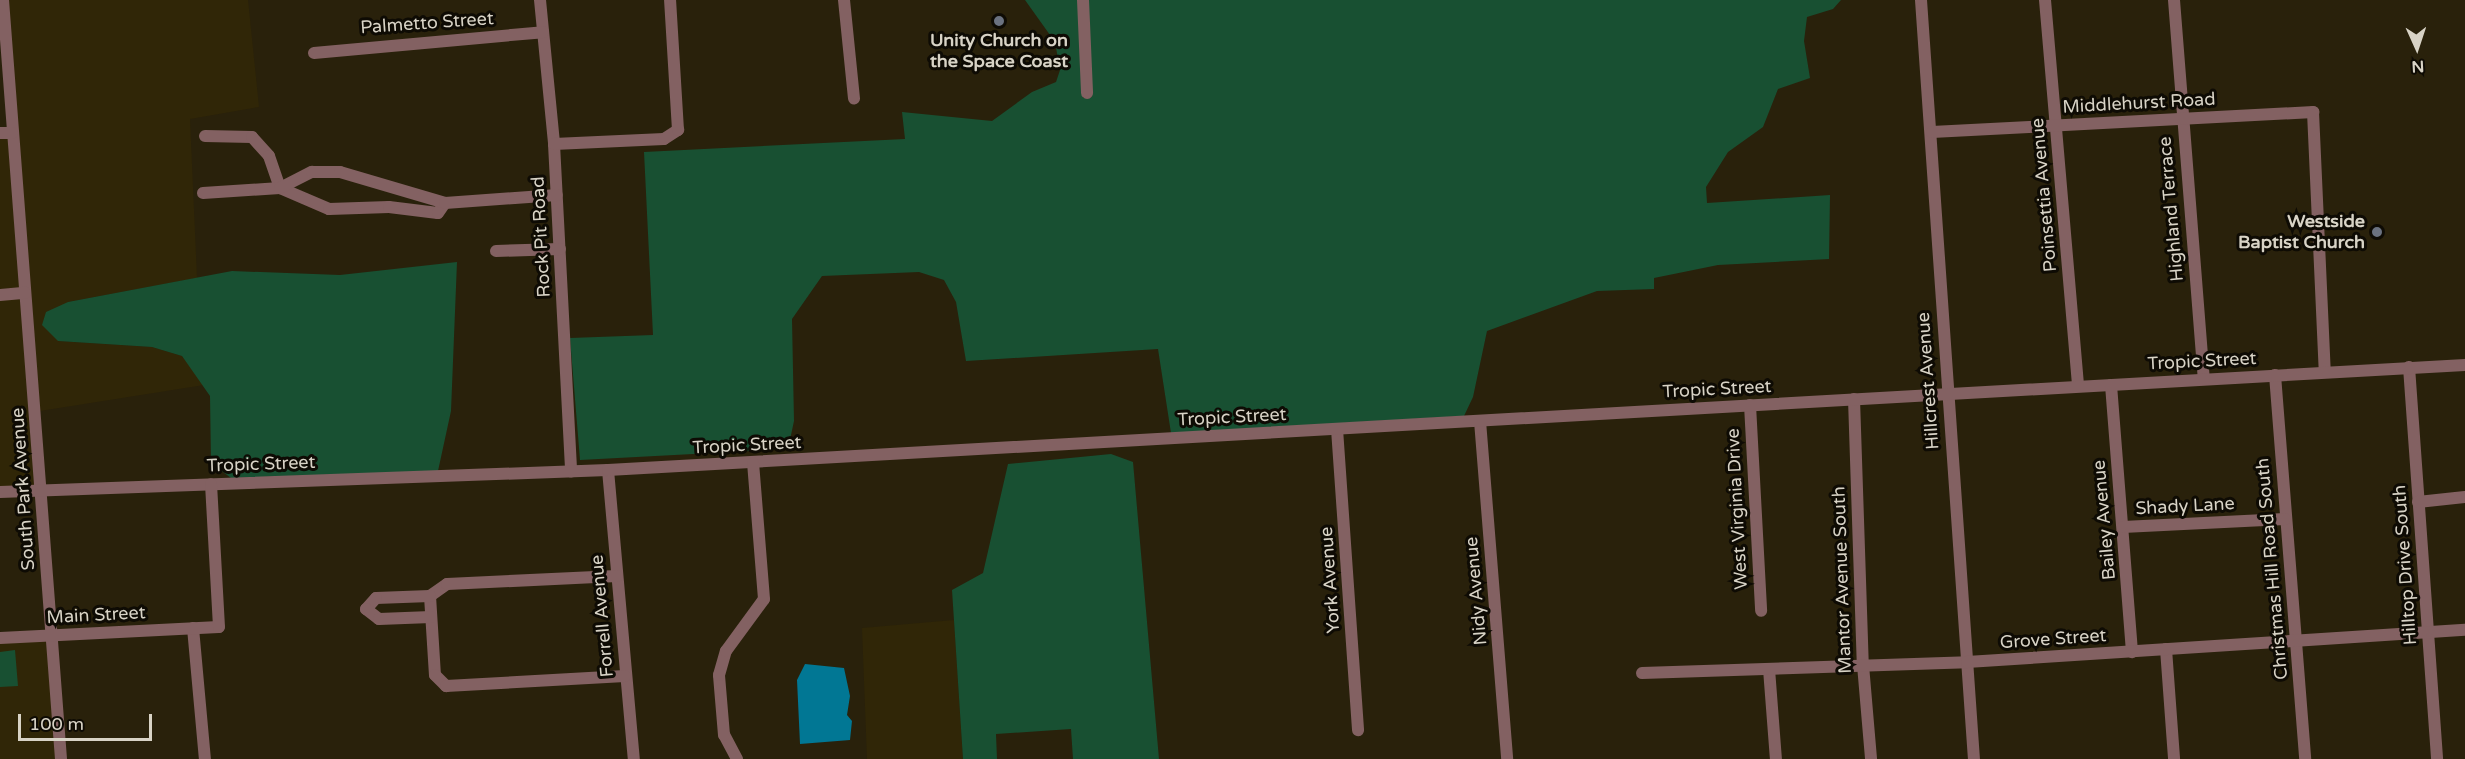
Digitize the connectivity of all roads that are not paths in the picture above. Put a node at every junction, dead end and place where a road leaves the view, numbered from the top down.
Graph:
1 (3, 0) edge
2 (540, 0) edge
3 (670, 0) edge
4 (844, 0) edge
5 (1083, 0) edge
6 (1921, 0) edge
7 (2045, 0) edge
8 (2174, 0) edge
9 (543, 32) junction
10 (314, 53) dead end
11 (1087, 93) dead end
12 (854, 98) dead end
13 (2181, 118) junction
14 (2056, 126) junction
15 (1932, 132) junction
16 (6, 133) edge
17 (205, 136) dead end
18 (554, 144) junction
19 (280, 188) junction
20 (203, 194) dead end
21 (557, 195) junction
22 (445, 202) junction
23 (560, 249) junction
24 (496, 251) dead end
25 (25, 293) junction
26 (0, 295) edge
27 (2465, 365) edge
28 (2409, 368) junction
29 (2325, 372) junction
30 (2275, 375) junction
31 (2204, 379) junction
32 (2111, 385) junction
33 (2078, 386) junction
34 (1946, 394) junction
35 (1854, 399) junction
36 (1750, 405) junction
37 (1480, 421) junction
38 (1337, 429) junction
39 (753, 463) junction
40 (608, 470) junction
41 (571, 472) junction
42 (211, 484) junction
43 (42, 490) junction
44 (0, 492) edge
45 (2465, 497) edge
46 (2418, 502) junction
47 (2285, 519) junction
48 (2123, 527) junction
49 (617, 576) junction
50 (430, 596) junction
51 (1761, 611) dead end
52 (431, 617) junction
53 (193, 628) junction
54 (2465, 630) edge
55 (2428, 633) junction
56 (52, 636) junction
57 (0, 638) edge
58 (2296, 641) junction
59 (2166, 649) junction
60 (2132, 652) junction
61 (1967, 662) junction
62 (1863, 665) junction
63 (1768, 669) junction
64 (1642, 673) dead end
65 (625, 676) junction
66 (1358, 730) dead end
67 (61, 759) edge
68 (205, 759) edge
69 (634, 759) edge
70 (737, 759) edge
71 (1507, 759) edge
72 (1776, 759) edge
73 (1871, 759) edge
74 (1974, 759) edge
75 (2174, 759) edge
76 (2305, 759) edge
77 (2437, 759) edge

1 - 16 street, South Park Avenue
2 - 9 street, Rock Pit Road
3 - 18 street
4 - 12 street
5 - 11 street
6 - 15 street, Hillcrest Avenue
7 - 14 street, Poinsettia Avenue
8 - 13 street, Highland Terrace
9 - 10 street, Palmetto Street
9 - 18 street, Rock Pit Road
13 - 14 street, Middlehurst Road
13 - 29 street, Middlehurst Road
13 - 31 street, Highland Terrace
14 - 15 street, Middlehurst Road
14 - 33 street, Poinsettia Avenue
15 - 34 street, Hillcrest Avenue
16 - 25 street, South Park Avenue
17 - 19 street
18 - 21 street, Rock Pit Road
19 - 20 street
19 - 22 street
19 - 22 street
21 - 22 street
21 - 23 street, Rock Pit Road
23 - 24 street
23 - 41 street, Rock Pit Road
25 - 26 street
25 - 43 street, South Park Avenue
27 - 28 street, Tropic Street
28 - 29 street, Tropic Street
28 - 46 street, Hilltop Drive South
29 - 30 street, Tropic Street
30 - 31 street, Tropic Street
30 - 47 street, Christmas Hill Road South
31 - 32 street, Tropic Street
32 - 33 street, Tropic Street
32 - 48 street, Bailey Avenue
33 - 34 street, Tropic Street
34 - 35 street, Tropic Street
34 - 61 street, Hillcrest Avenue
35 - 36 street, Tropic Street
35 - 62 street, Mantor Avenue South
36 - 37 street, Tropic Street
36 - 51 street, West Virginia Drive
37 - 38 street, Tropic Street
37 - 71 street, Nidy Avenue
38 - 39 street, Tropic Street
38 - 66 street, York Avenue
39 - 40 street, Tropic Street
39 - 70 street
40 - 41 street, Tropic Street
40 - 49 street, Forrell Avenue
41 - 42 street, Tropic Street
42 - 43 street, Tropic Street
42 - 53 street, Main Street
43 - 44 street, Tropic Street
43 - 56 street, South Park Avenue
45 - 46 street
46 - 55 street, Hilltop Drive South
47 - 48 street, Shady Lane
47 - 58 street, Christmas Hill Road South
48 - 60 street, Bailey Avenue
49 - 50 street
49 - 65 street, Forrell Avenue
50 - 52 street
50 - 52 street
52 - 65 street
53 - 56 street, Main Street
53 - 68 street
54 - 55 street, Grove Street
55 - 58 street, Grove Street
55 - 77 street, Hilltop Drive South
56 - 57 street, Main Street
56 - 67 street, South Park Avenue
58 - 59 street, Grove Street
58 - 76 street, Christmas Hill Road South
59 - 60 street, Grove Street
59 - 75 street
60 - 61 street, Grove Street
61 - 62 street, Grove Street
61 - 74 street, Hillcrest Avenue
62 - 63 street, Grove Street
62 - 73 street, Mantor Avenue South
63 - 64 street, Grove Street
63 - 72 street
65 - 69 street, Forrell Avenue

